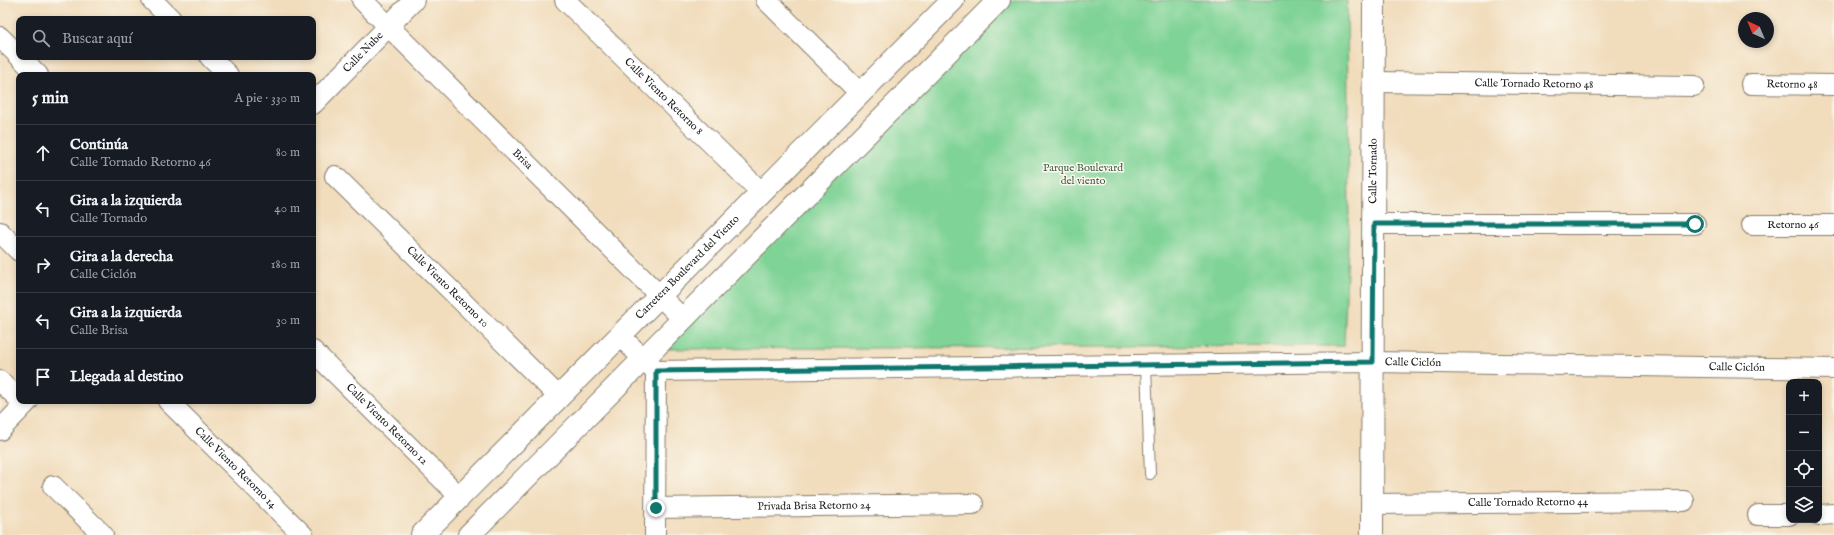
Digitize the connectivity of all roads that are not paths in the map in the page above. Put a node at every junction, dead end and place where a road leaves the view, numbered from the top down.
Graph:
1 (152, 0) edge
2 (362, 0) edge
3 (414, 0) edge
4 (565, 0) edge
5 (766, 0) edge
6 (953, 0) edge
7 (999, 0) edge
8 (1374, 0) edge
9 (168, 16) edge
10 (388, 26) junction
11 (0, 37) edge
12 (16, 52) edge
13 (24, 60) edge
14 (213, 60) edge
15 (35, 72) edge
16 (225, 72) edge
17 (1374, 82) junction
18 (1751, 84) dead end
19 (1834, 85) edge
20 (1694, 86) dead end
21 (860, 93) junction
22 (316, 101) edge
23 (336, 176) dead end
24 (762, 193) junction
25 (1374, 224) junction
26 (1695, 224) dead end
27 (1752, 225) dead end
28 (1834, 225) edge
29 (0, 232) edge
30 (16, 248) edge
31 (661, 295) junction
32 (684, 319) junction
33 (620, 336) junction
34 (316, 354) edge
35 (1373, 362) junction
36 (650, 365) junction
37 (1146, 365) junction
38 (1834, 369) edge
39 (0, 381) edge
40 (16, 395) edge
41 (559, 397) junction
42 (21, 404) edge
43 (171, 404) edge
44 (0, 430) edge
45 (1150, 474) dead end
46 (53, 486) dead end
47 (460, 497) junction
48 (1684, 501) dead end
49 (973, 504) dead end
50 (1373, 504) junction
51 (656, 508) junction
52 (1834, 514) edge
53 (1758, 515) dead end
54 (1786, 515) edge
55 (1822, 515) edge
56 (103, 535) edge
57 (303, 535) edge
58 (422, 535) edge
59 (469, 535) edge
60 (655, 535) edge
61 (1372, 535) edge

1 - 9 street
2 - 10 street, Brisa
3 - 10 street, Calle Nube
4 - 24 street, Calle Viento Retorno 8
5 - 21 street
6 - 21 street, Carretera Boulevard del Viento
7 - 32 street
8 - 17 street, Calle Tornado
10 - 22 street, Calle Nube
10 - 31 street, Brisa
11 - 12 street
13 - 15 street
14 - 16 street
17 - 20 street, Calle Tornado Retorno 48
17 - 25 street, Calle Tornado
18 - 19 street, Retorno 48
21 - 24 street, Carretera Boulevard del Viento
23 - 41 street, Calle Viento Retorno 10
24 - 31 street, Carretera Boulevard del Viento
25 - 26 street
25 - 35 street, Calle Tornado
27 - 28 street, Retorno 46
29 - 30 street
31 - 32 street, Brisa
31 - 33 street, Carretera Boulevard del Viento
32 - 36 street
33 - 36 street
33 - 41 street, Carretera Boulevard del Viento
34 - 47 street, Calle Viento Retorno 12
35 - 37 street, Calle Ciclón
35 - 38 street, Calle Ciclón
35 - 50 street, Calle Tornado
36 - 37 street, Calle Ciclón
36 - 51 street
36 - 59 street
37 - 45 lane
39 - 40 street
41 - 47 street, Carretera Boulevard del Viento
42 - 44 street
43 - 57 street, Calle Viento Retorno 14
46 - 56 street
47 - 58 street, Carretera Boulevard del Viento
48 - 50 street, Calle Tornado Retorno 44
49 - 51 street, Privada Brisa Retorno 24
50 - 61 street, Calle Tornado
51 - 60 street
52 - 55 street
53 - 54 street

